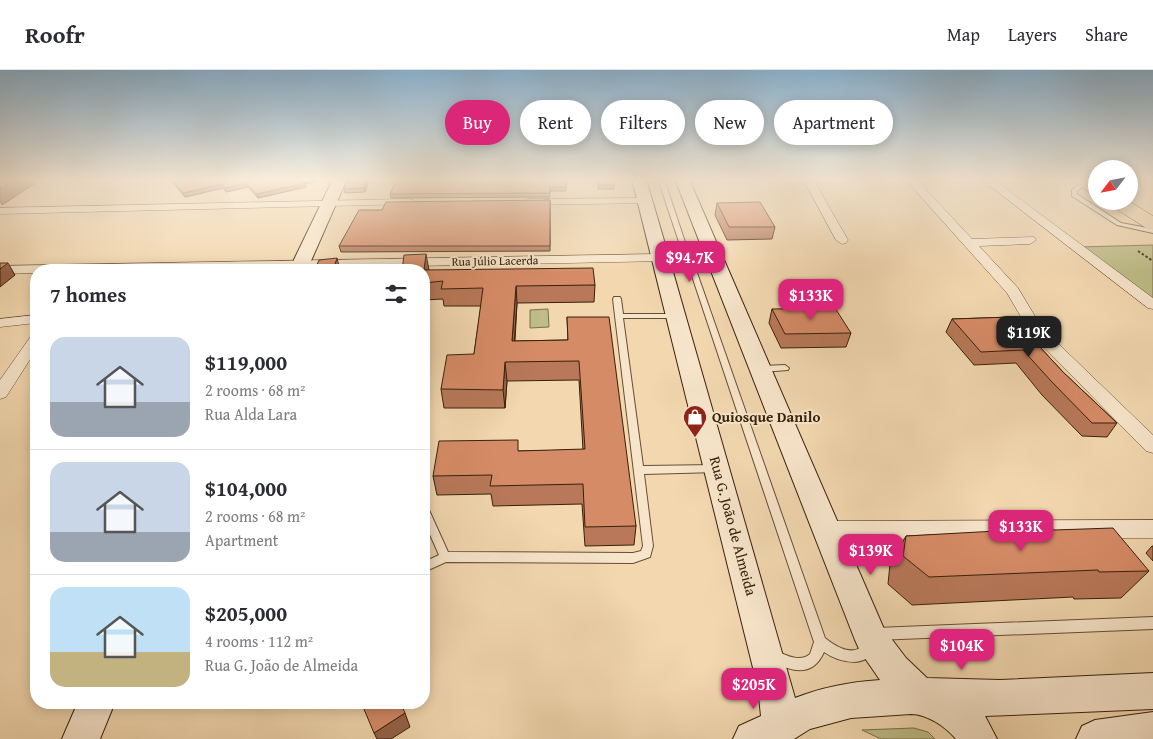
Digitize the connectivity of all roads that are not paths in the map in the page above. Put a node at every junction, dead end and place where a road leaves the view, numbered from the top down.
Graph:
1 (32, 210) edge
2 (325, 210) edge
3 (647, 210) edge
4 (672, 210) edge
5 (695, 210) edge
6 (825, 210) edge
7 (938, 210) edge
8 (1028, 210) edge
9 (1098, 210) edge
10 (1131, 210) edge
11 (0, 211) edge
12 (1153, 224) edge
13 (1153, 231) edge
14 (842, 240) dead end
15 (1030, 240) dead end
16 (968, 243) junction
17 (715, 258) junction
18 (660, 259) junction
19 (689, 259) junction
20 (300, 264) edge
21 (430, 264) edge
22 (0, 270) edge
23 (30, 270) edge
24 (617, 299) dead end
25 (1153, 304) edge
26 (619, 316) junction
27 (676, 316) junction
28 (30, 320) edge
29 (0, 323) edge
30 (30, 348) edge
31 (785, 368) dead end
32 (761, 369) junction
33 (0, 393) edge
34 (1153, 446) edge
35 (718, 469) junction
36 (638, 470) junction
37 (430, 523) edge
38 (1153, 529) edge
39 (827, 530) junction
40 (445, 557) junction
41 (430, 564) edge
42 (1153, 623) edge
43 (871, 637) junction
44 (820, 642) junction
45 (766, 649) junction
46 (1153, 691) edge
47 (922, 696) junction
48 (94, 709) edge
49 (1153, 731) edge
50 (768, 736) edge
51 (81, 739) edge
52 (978, 739) edge
53 (1095, 739) edge

1 - 11 street
2 - 20 street
3 - 18 street, Rua G. João de Almeida
4 - 19 lane
5 - 17 street
6 - 14 street
7 - 16 street
8 - 25 street
9 - 13 lane
10 - 12 highway
15 - 16 street
16 - 34 street
17 - 19 street
17 - 32 street
18 - 19 street
18 - 21 street, Rua Júlio Lacerda
18 - 27 street, Rua G. João de Almeida
19 - 44 lane
22 - 23 street, Rua Júlio Lacerda
24 - 26 lane
26 - 27 lane
26 - 36 lane
27 - 35 street, Rua G. João de Almeida
28 - 29 street
30 - 33 street
31 - 32 lane
32 - 39 street
35 - 36 lane
35 - 45 street, Rua G. João de Almeida
36 - 40 lane
37 - 40 lane
38 - 39 street
39 - 43 street
40 - 41 lane
42 - 43 lane
43 - 44 lane
43 - 47 street
44 - 45 lane
45 - 50 street, Rua G. João de Almeida
46 - 47 street
47 - 50 street
47 - 52 street
48 - 51 street
49 - 53 street

